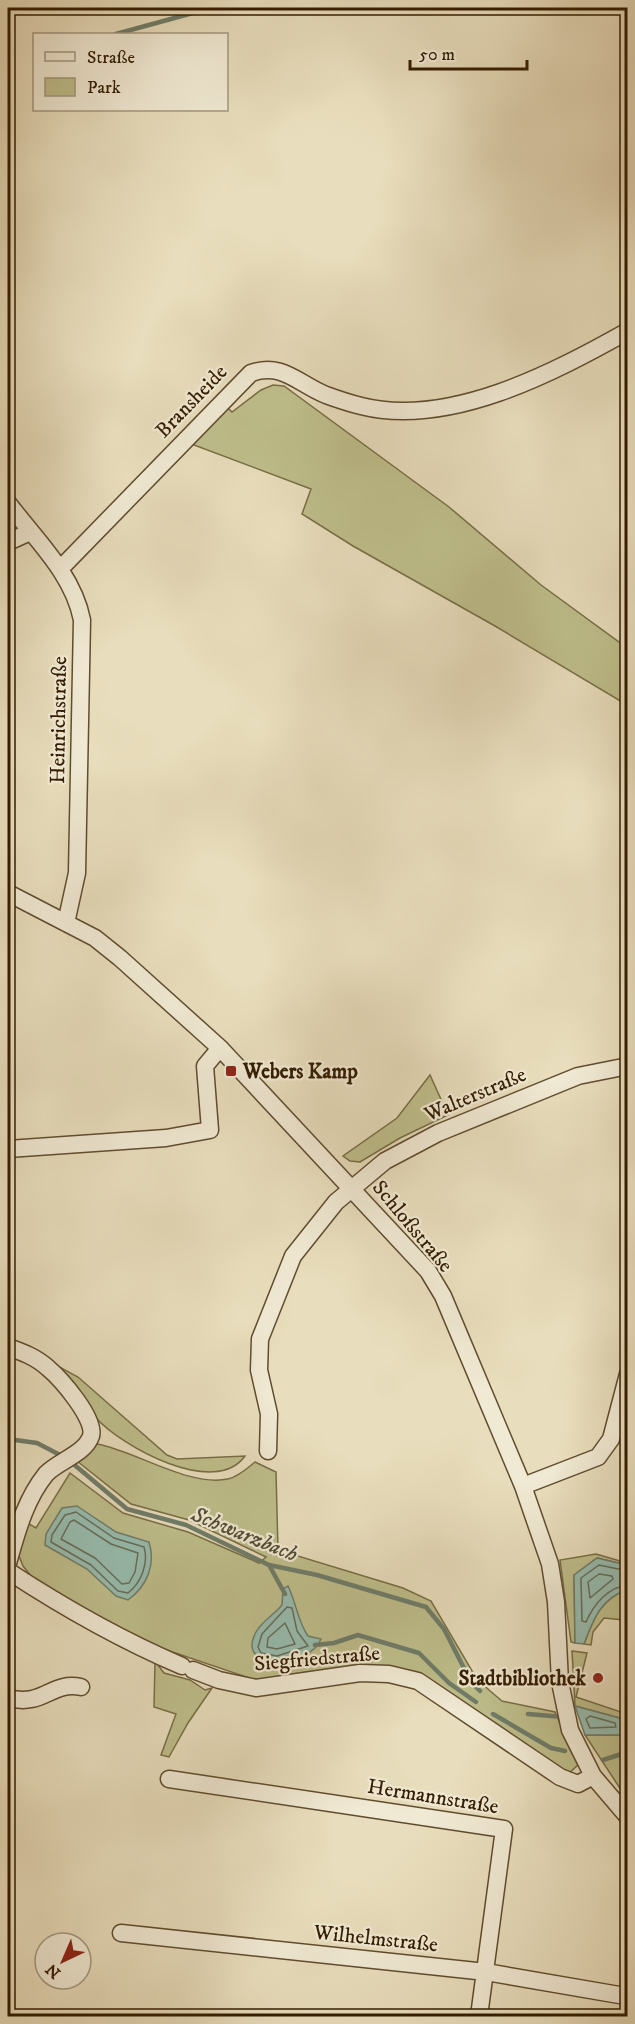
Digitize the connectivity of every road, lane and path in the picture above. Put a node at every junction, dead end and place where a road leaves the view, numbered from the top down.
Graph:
1 (627, 331) edge
2 (8, 504) edge
3 (30, 532) junction
4 (8, 542) edge
5 (60, 569) junction
6 (8, 893) edge
7 (66, 923) junction
8 (220, 1048) junction
9 (627, 1066) edge
10 (8, 1149) edge
11 (351, 1188) junction
12 (8, 1347) edge
13 (627, 1374) edge
14 (268, 1451) dead end
15 (523, 1486) junction
16 (8, 1563) edge
17 (8, 1571) edge
18 (81, 1687) dead end
19 (8, 1698) edge
20 (593, 1776) junction
21 (169, 1779) dead end
22 (627, 1817) edge
23 (121, 1933) dead end
24 (486, 1972) junction
25 (625, 1996) dead end
26 (479, 2016) edge

1 - 5 street, Bransheide
2 - 3 street, Heinrichstraße
3 - 4 street
3 - 5 street, Heinrichstraße
5 - 7 street, Heinrichstraße
6 - 7 street, Schloßstraße
7 - 8 street, Schloßstraße
8 - 10 street
8 - 11 street, Schloßstraße
9 - 11 street, Walterstraße
11 - 14 street, Walterstraße
11 - 15 street, Schloßstraße
12 - 16 street
13 - 15 street
15 - 20 street, Schloßstraße
17 - 20 street, Siegfriedstraße
18 - 19 street
20 - 22 street, Schloßstraße
21 - 24 street, Hermannstraße
23 - 24 street, Wilhelmstraße
24 - 25 street, Wilhelmstraße
24 - 26 street, Hermannstraße

